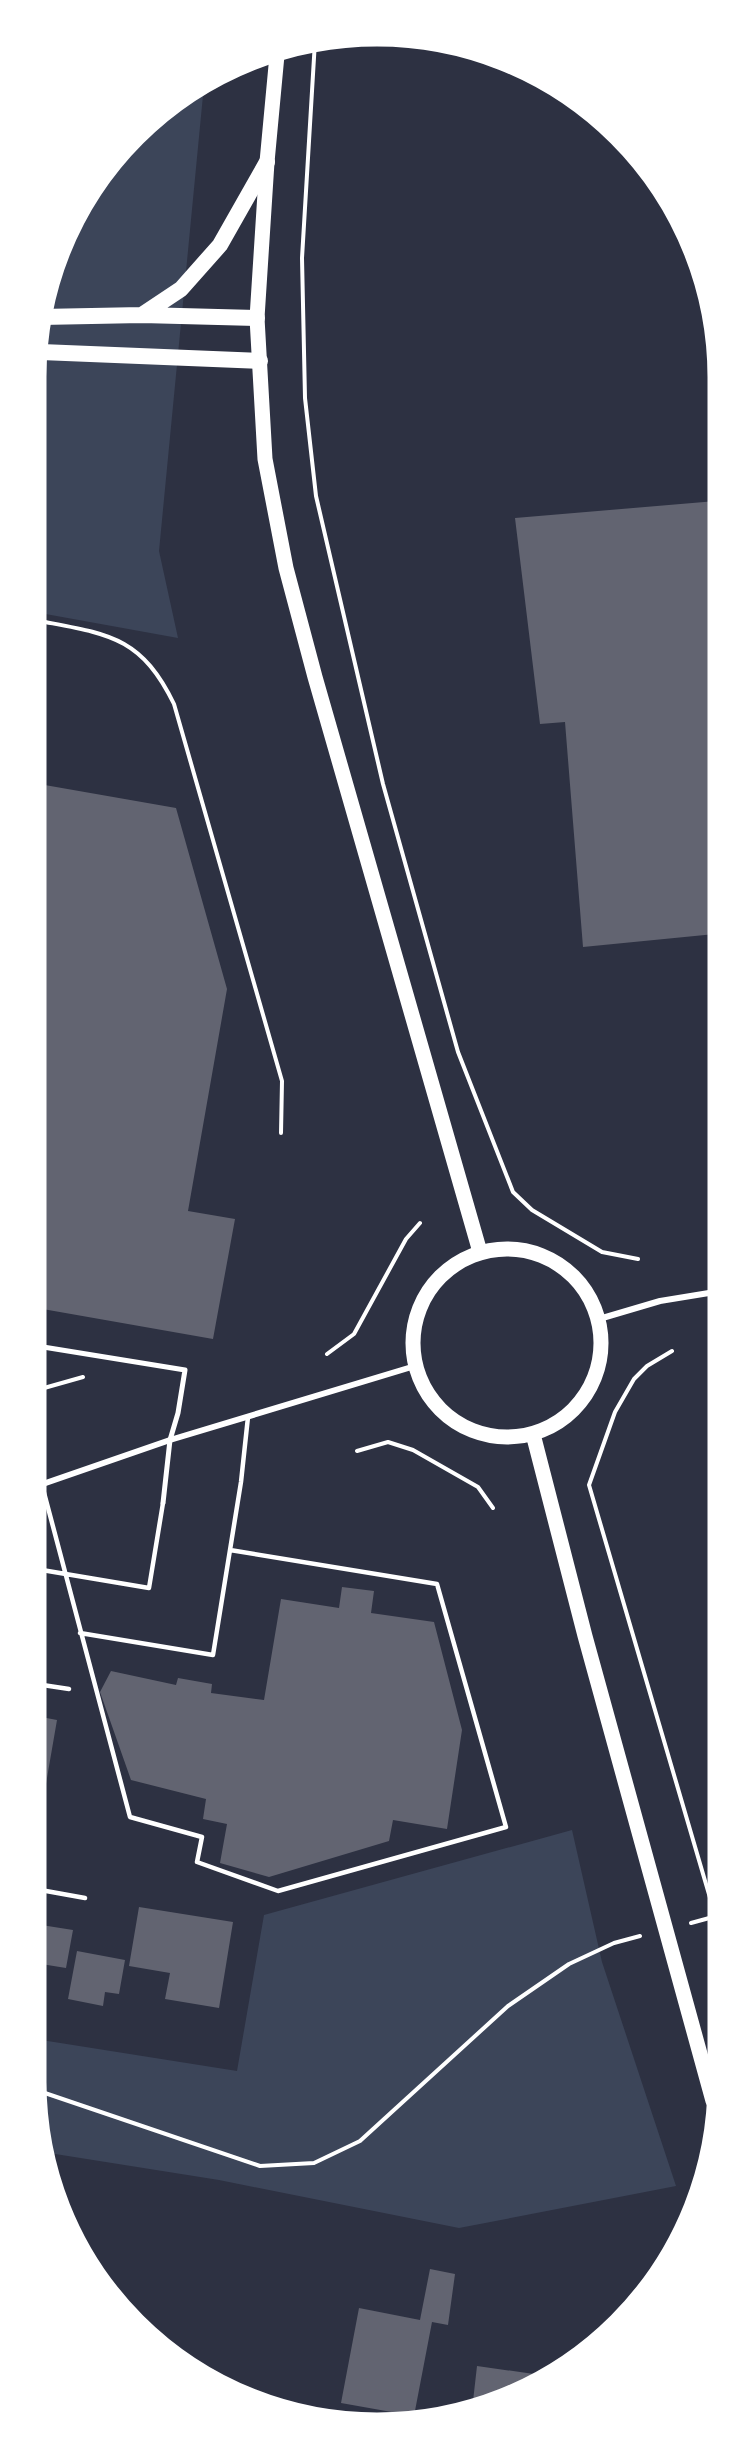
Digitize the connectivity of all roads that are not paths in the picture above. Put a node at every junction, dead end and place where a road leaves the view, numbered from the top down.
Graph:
1 (277, 61) edge
2 (267, 162) junction
3 (142, 315) junction
4 (50, 317) edge
5 (257, 318) junction
6 (46, 352) edge
7 (260, 361) junction
8 (480, 1252) junction
9 (709, 1293) edge
10 (599, 1319) junction
11 (45, 1347) edge
12 (415, 1366) junction
13 (248, 1417) junction
14 (533, 1434) junction
15 (170, 1440) junction
16 (45, 1483) edge
17 (163, 1503) joint
18 (45, 1505) edge
19 (230, 1550) junction
20 (45, 1571) edge
21 (66, 1575) junction
22 (80, 1633) junction
23 (45, 1685) edge
24 (69, 1689) dead end
25 (45, 1891) edge
26 (85, 1898) dead end
27 (709, 2087) edge

1 - 2 main road
2 - 3 highway
2 - 5 main road
3 - 4 highway
3 - 5 highway
5 - 7 main road
6 - 7 highway
7 - 8 main road
8 - 10 main road
8 - 12 main road
9 - 10 street
10 - 14 main road
11 - 15 street
12 - 13 street
12 - 14 main road
13 - 15 street
13 - 19 lane
14 - 27 main road
15 - 16 street
15 - 17 street
17 - 21 lane
18 - 21 lane
19 - 22 lane
19 - 22 lane
20 - 21 lane
21 - 22 lane
23 - 24 lane
25 - 26 lane

